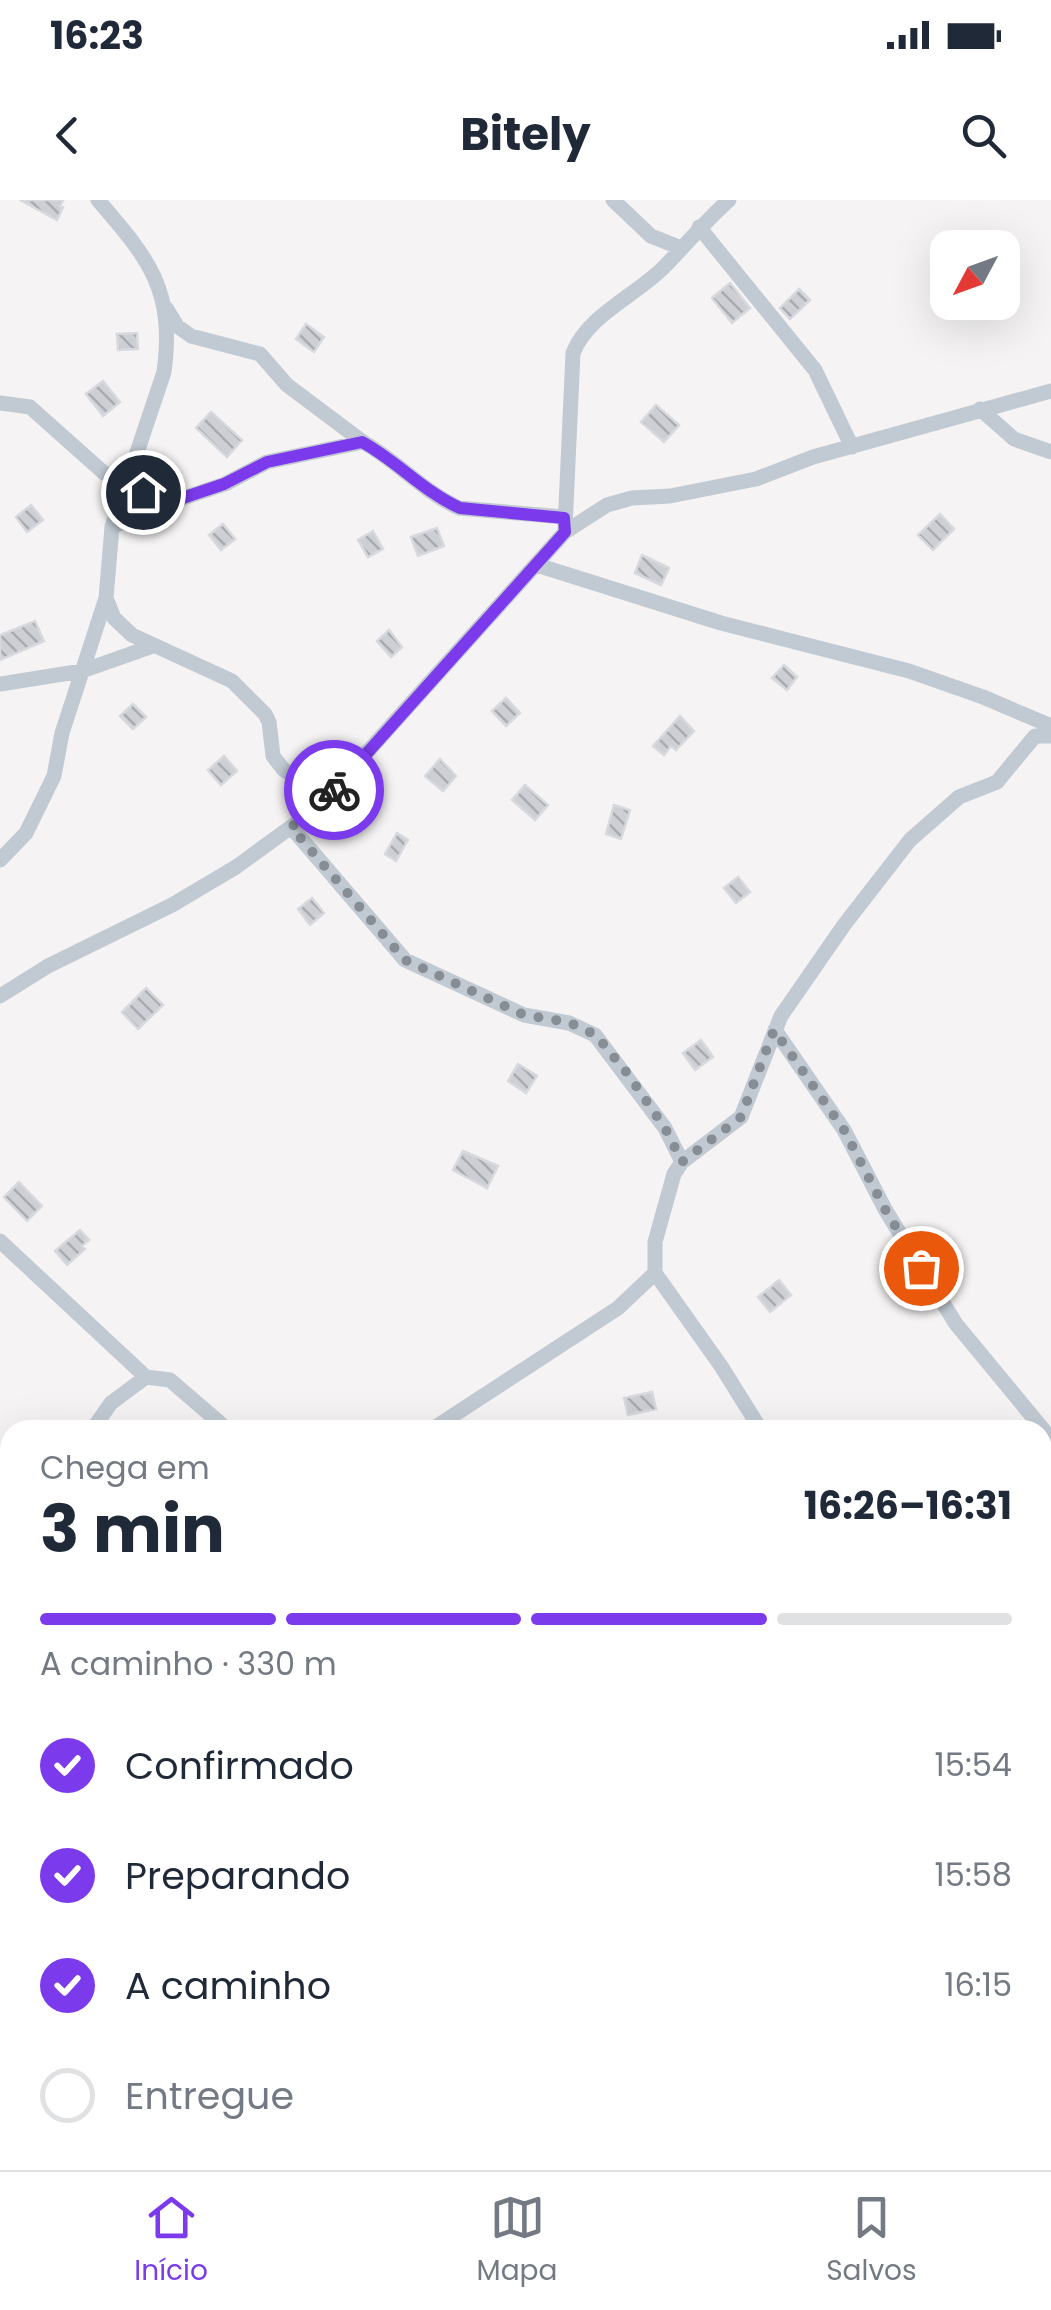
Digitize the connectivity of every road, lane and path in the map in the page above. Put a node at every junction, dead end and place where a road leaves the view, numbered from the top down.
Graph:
1 (98, 200) edge
2 (613, 200) edge
3 (729, 200) edge
4 (699, 227) junction
5 (681, 248) junction
6 (165, 306) junction
7 (1051, 391) edge
8 (0, 404) edge
9 (980, 409) junction
10 (362, 442) junction
11 (852, 447) junction
12 (1051, 452) edge
13 (125, 480) junction
14 (162, 505) junction
15 (565, 525) junction
16 (112, 527) junction
17 (537, 565) junction
18 (106, 598) junction
19 (153, 646) junction
20 (82, 672) junction
21 (0, 684) edge
22 (1051, 726) edge
23 (1051, 736) edge
24 (326, 799) junction
25 (291, 827) junction
26 (0, 860) edge
27 (0, 996) edge
28 (774, 1030) junction
29 (682, 1162) junction
30 (0, 1241) edge
31 (655, 1273) junction
32 (146, 1377) junction
33 (99, 1420) edge
34 (216, 1420) edge
35 (446, 1420) edge
36 (756, 1420) edge
37 (1035, 1420) edge

1 - 6 street
2 - 5 street
3 - 4 street
4 - 5 street
4 - 11 street
5 - 15 street
6 - 10 street
6 - 13 street
7 - 9 street
8 - 13 street
9 - 11 street
9 - 12 street
10 - 14 street
10 - 15 street
11 - 15 street
13 - 14 street
13 - 16 street
14 - 16 street
15 - 17 street
16 - 18 street
17 - 22 street
17 - 24 street
18 - 19 street
18 - 20 street
19 - 20 street
19 - 24 street
20 - 21 street
20 - 26 street
23 - 28 street
24 - 25 street
25 - 27 street
25 - 29 street
28 - 29 street
28 - 37 street
29 - 31 street
30 - 32 street
31 - 35 street
31 - 36 street
32 - 33 street
32 - 34 street

